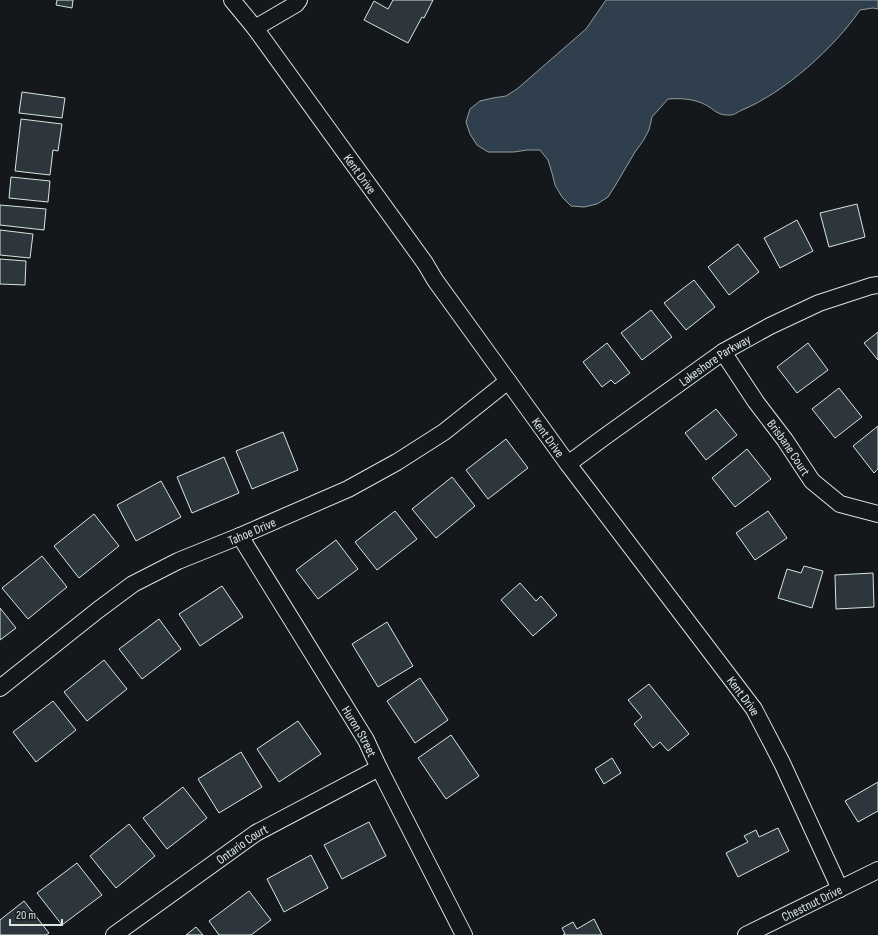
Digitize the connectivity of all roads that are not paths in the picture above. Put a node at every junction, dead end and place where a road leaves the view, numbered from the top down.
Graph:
1 (232, 0) edge
2 (299, 0) edge
3 (255, 28) junction
4 (878, 285) edge
5 (723, 352) junction
6 (508, 381) junction
7 (568, 464) junction
8 (878, 514) edge
9 (240, 536) junction
10 (0, 688) edge
11 (379, 768) junction
12 (878, 870) edge
13 (840, 889) junction
14 (114, 935) edge
15 (464, 935) edge
16 (746, 935) edge

1 - 3 street, Kent Drive
2 - 3 street
3 - 6 street, Kent Drive
4 - 5 street, Lakeshore Parkway
5 - 7 street, Lakeshore Parkway
5 - 8 street, Brisbane Court
6 - 7 street, Kent Drive
6 - 9 street, Tahoe Drive
7 - 13 street, Kent Drive
9 - 10 street, Tahoe Drive
9 - 11 street, Huron Street
11 - 14 street, Ontario Court
11 - 15 street, Huron Street
12 - 13 street, Chestnut Drive
13 - 16 street, Chestnut Drive

